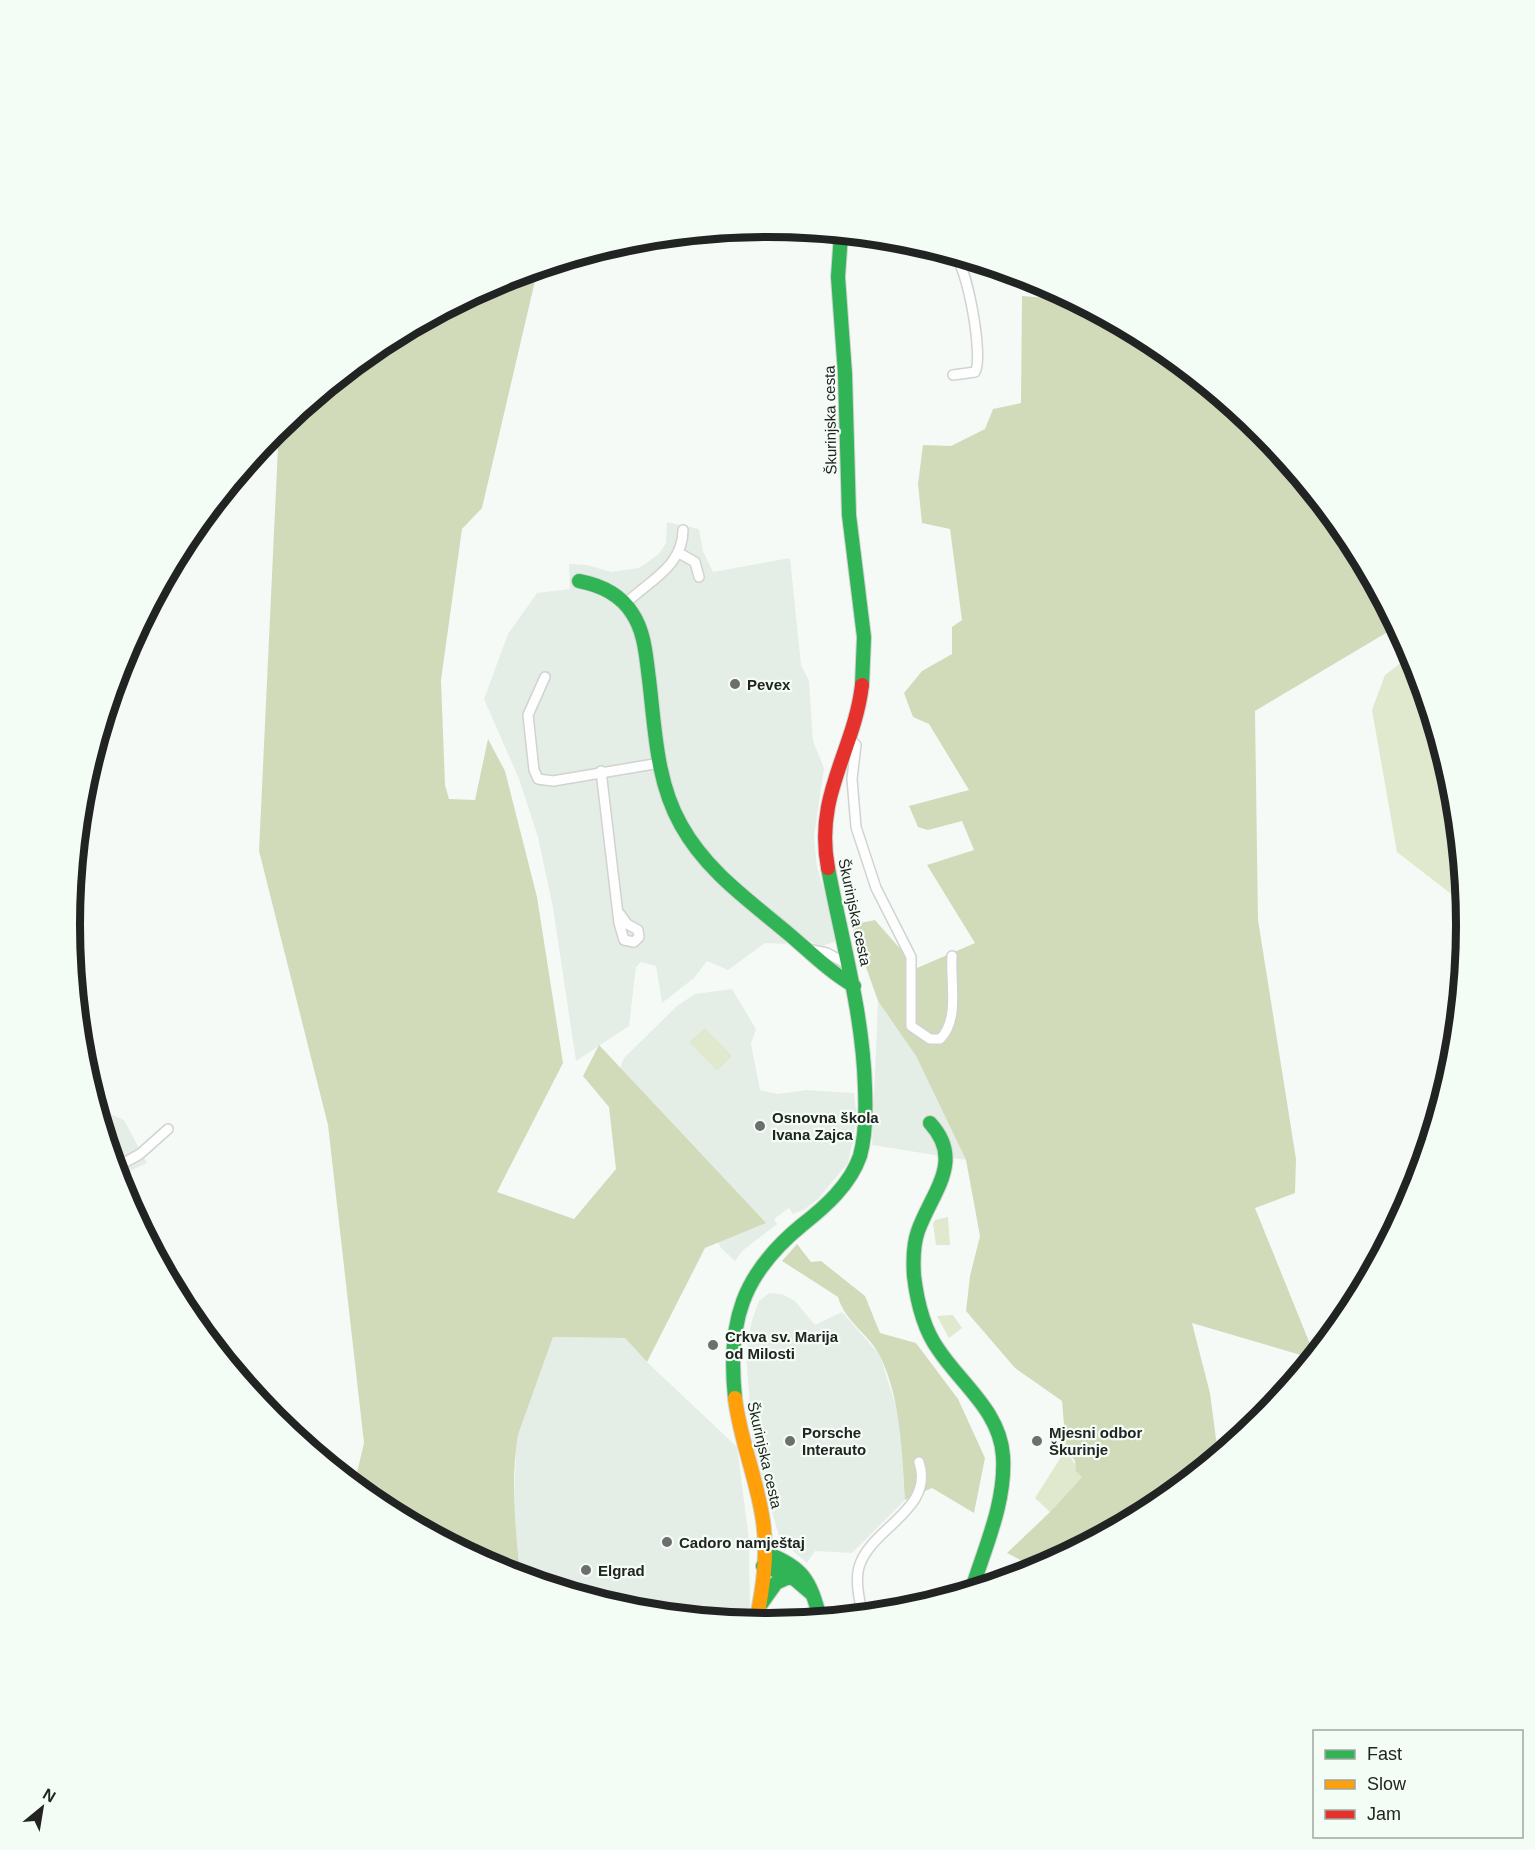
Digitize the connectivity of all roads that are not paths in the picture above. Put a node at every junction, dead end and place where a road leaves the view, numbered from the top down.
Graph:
1 (840, 241) edge
2 (961, 265) edge
3 (953, 375) dead end
4 (683, 530) dead end
5 (679, 553) junction
6 (699, 577) dead end
7 (579, 581) dead end
8 (625, 604) junction
9 (545, 678) dead end
10 (848, 738) junction
11 (660, 763) junction
12 (602, 771) junction
13 (620, 914) dead end
14 (844, 937) junction
15 (807, 949) junction
16 (826, 954) junction
17 (952, 957) dead end
18 (849, 965) junction
19 (854, 986) junction
20 (930, 1123) dead end
21 (168, 1130) dead end
22 (123, 1164) edge
23 (919, 1462) dead end
24 (764, 1559) junction
25 (791, 1576) junction
26 (975, 1581) edge
27 (815, 1598) junction
28 (759, 1606) junction
29 (862, 1606) edge
30 (818, 1611) edge
31 (758, 1613) edge

1 - 10 street, Škurinjska cesta
2 - 3 street
4 - 5 street
5 - 6 street
5 - 8 street
7 - 8 street
8 - 11 street
9 - 12 street
10 - 14 street, Škurinjska cesta
10 - 17 street
11 - 12 street
11 - 15 street
12 - 13 street
14 - 16 street
14 - 18 street, Škurinjska cesta
15 - 16 street
15 - 19 street
16 - 18 street
18 - 19 street, Škurinjska cesta
19 - 24 street, Škurinjska cesta
20 - 26 street
21 - 22 street
23 - 29 street
24 - 25 street
24 - 27 street
24 - 28 street, Škurinjska cesta
25 - 27 street
25 - 28 street
27 - 30 street
28 - 31 street, Škurinjska cesta

